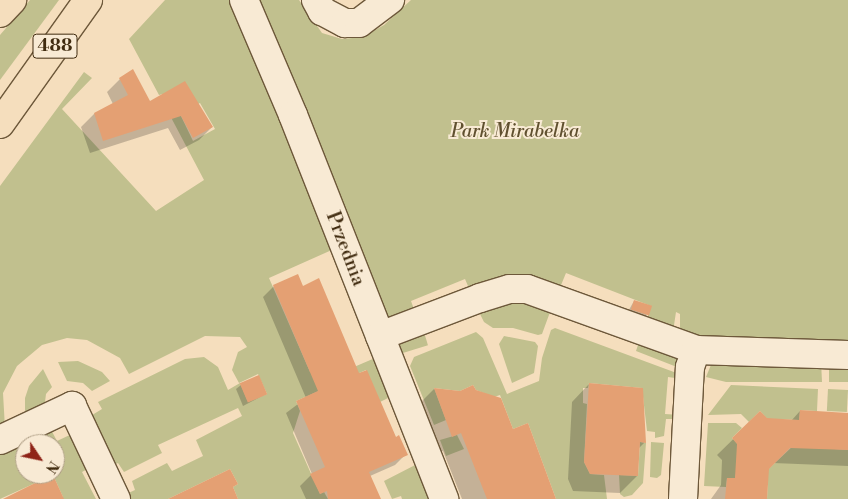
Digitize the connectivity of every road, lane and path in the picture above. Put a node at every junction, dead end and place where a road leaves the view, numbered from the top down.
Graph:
1 (12, 0) edge
2 (88, 0) edge
3 (244, 0) edge
4 (316, 0) edge
5 (390, 0) edge
6 (0, 14) edge
7 (22, 93) junction
8 (0, 117) edge
9 (0, 124) edge
10 (380, 336) junction
11 (696, 350) junction
12 (848, 355) edge
13 (0, 440) edge
14 (116, 499) edge
15 (444, 499) edge
16 (683, 499) edge

1 - 6 main road
2 - 7 main road, 488
3 - 10 street, Przednia
4 - 5 street
7 - 8 main road
7 - 9 main road, 488
10 - 11 street
10 - 15 street, Przednia
11 - 12 street
11 - 16 street
13 - 14 street

